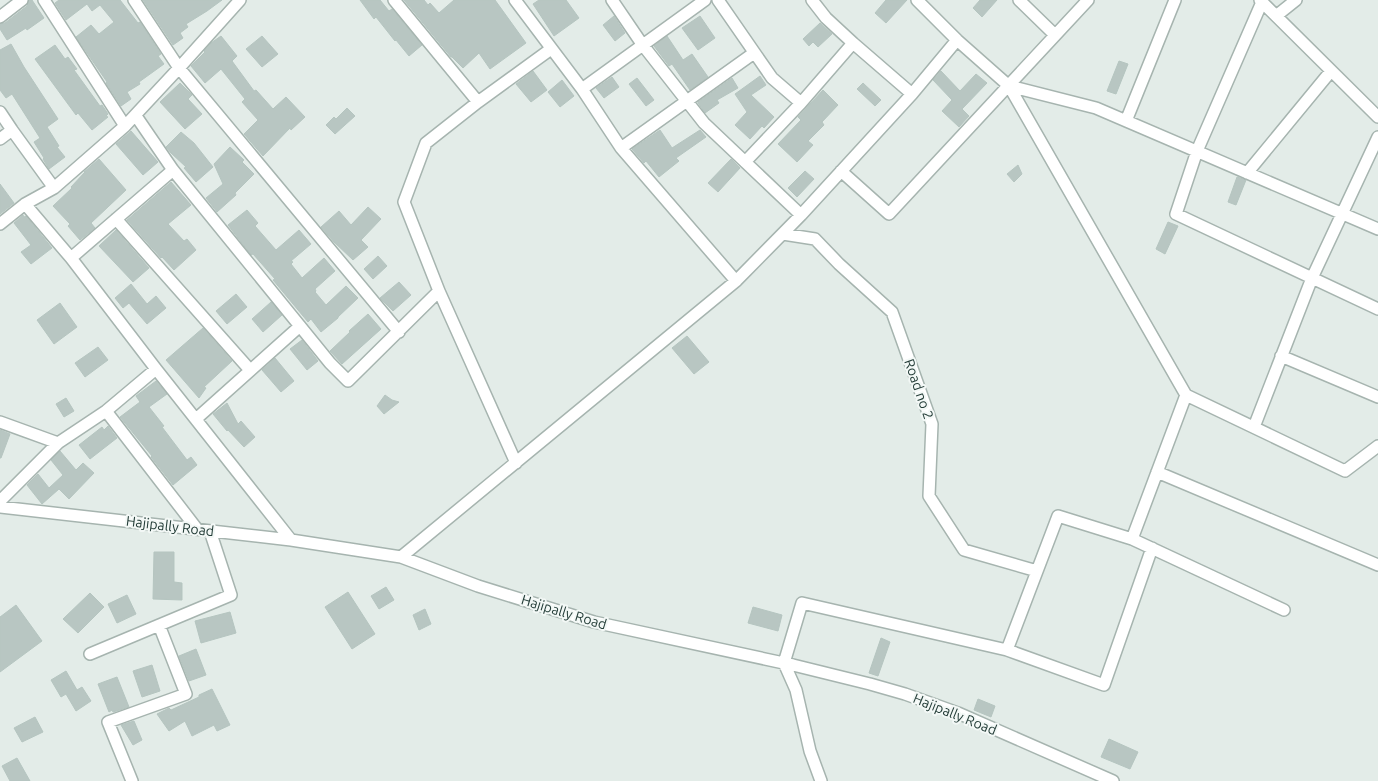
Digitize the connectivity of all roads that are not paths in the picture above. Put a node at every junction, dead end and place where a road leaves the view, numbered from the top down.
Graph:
1 (22, 0) edge
2 (44, 0) edge
3 (134, 0) edge
4 (394, 0) edge
5 (515, 0) edge
6 (612, 0) edge
7 (705, 0) edge
8 (718, 0) edge
9 (812, 0) edge
10 (917, 0) edge
11 (1019, 0) edge
12 (1088, 0) edge
13 (1176, 0) edge
14 (1296, 0) edge
15 (1261, 1) edge
16 (233, 3) edge
17 (1276, 16) junction
18 (0, 17) edge
19 (1055, 35) junction
20 (957, 40) junction
21 (853, 43) junction
22 (642, 44) junction
23 (551, 49) junction
24 (754, 53) junction
25 (179, 68) junction
26 (1331, 71) junction
27 (1009, 86) junction
28 (582, 89) junction
29 (912, 94) junction
30 (478, 102) junction
31 (687, 102) junction
32 (801, 103) junction
33 (0, 112) edge
34 (1377, 115) edge
35 (136, 116) junction
36 (1126, 121) junction
37 (125, 126) junction
38 (12, 130) junction
39 (1378, 137) edge
40 (0, 139) edge
41 (621, 148) junction
42 (1196, 151) junction
43 (745, 162) junction
44 (173, 170) junction
45 (841, 171) junction
46 (1247, 173) junction
47 (54, 188) junction
48 (25, 204) junction
49 (1342, 214) junction
50 (801, 215) junction
51 (116, 219) junction
52 (0, 224) edge
53 (1378, 229) edge
54 (783, 234) junction
55 (72, 258) junction
56 (1312, 278) junction
57 (736, 281) junction
58 (439, 291) junction
59 (1378, 309) edge
60 (300, 326) junction
61 (399, 332) junction
62 (1281, 356) junction
63 (156, 369) junction
64 (250, 370) junction
65 (1186, 395) junction
66 (1378, 397) edge
67 (106, 411) junction
68 (196, 419) junction
69 (0, 422) edge
70 (1254, 427) junction
71 (58, 443) junction
72 (1378, 446) edge
73 (516, 463) junction
74 (1157, 472) junction
75 (0, 501) edge
76 (0, 507) edge
77 (197, 529) junction
78 (210, 531) junction
79 (1132, 539) junction
80 (291, 540) junction
81 (1152, 548) junction
82 (401, 557) junction
83 (1378, 565) edge
84 (1037, 571) junction
85 (1284, 610) dead end
86 (159, 625) junction
87 (1007, 650) junction
88 (90, 654) dead end
89 (784, 664) junction
90 (1106, 780) edge
91 (132, 781) edge
92 (821, 781) edge

1 - 18 street
2 - 37 street
3 - 25 street
4 - 30 street
5 - 23 street
6 - 22 street
7 - 22 street
8 - 24 street
9 - 21 street
10 - 20 street
11 - 19 street
12 - 19 street
13 - 36 street
14 - 17 street
15 - 17 street
15 - 42 street
16 - 25 street
17 - 26 street
19 - 27 street
20 - 27 street
20 - 29 street
21 - 29 street
21 - 32 street
22 - 28 street
22 - 31 street
23 - 28 street
23 - 30 street
24 - 31 street
24 - 32 street
25 - 35 street
25 - 61 street
26 - 34 street
26 - 46 street
27 - 36 street
27 - 45 street
27 - 65 street
28 - 41 street
29 - 45 street
30 - 58 street
31 - 41 street
31 - 43 street
32 - 43 street
33 - 38 street
35 - 37 street
35 - 44 street
36 - 42 street
37 - 47 street
38 - 40 street
38 - 47 street
39 - 49 street
41 - 57 street
42 - 46 street
42 - 56 street
43 - 50 street
44 - 51 street
44 - 60 street
45 - 50 street
46 - 49 street
47 - 48 street
48 - 52 street
48 - 55 street
49 - 53 street
49 - 56 street
50 - 54 street
51 - 55 street
51 - 64 street
54 - 57 street
54 - 84 street, Road no 2
55 - 63 street
56 - 59 street
56 - 62 street
57 - 73 street
58 - 61 street
58 - 73 street
60 - 61 street
60 - 64 street
62 - 66 street
62 - 70 street
63 - 67 street
63 - 68 street
64 - 68 street
65 - 70 street
65 - 74 street
67 - 71 street
67 - 77 street
68 - 80 street
69 - 71 street
70 - 72 street
71 - 75 street
73 - 82 street
74 - 79 street
74 - 83 street
76 - 77 street, Hajipally Road
77 - 78 street, Hajipally Road
78 - 80 street, Hajipally Road
78 - 86 street
79 - 81 street
79 - 84 street
80 - 82 street, Hajipally Road
81 - 85 street
81 - 87 street
82 - 89 street, Hajipally Road
84 - 87 street
86 - 88 street
86 - 91 street
87 - 89 street
89 - 90 street, Hajipally Road
89 - 92 street

